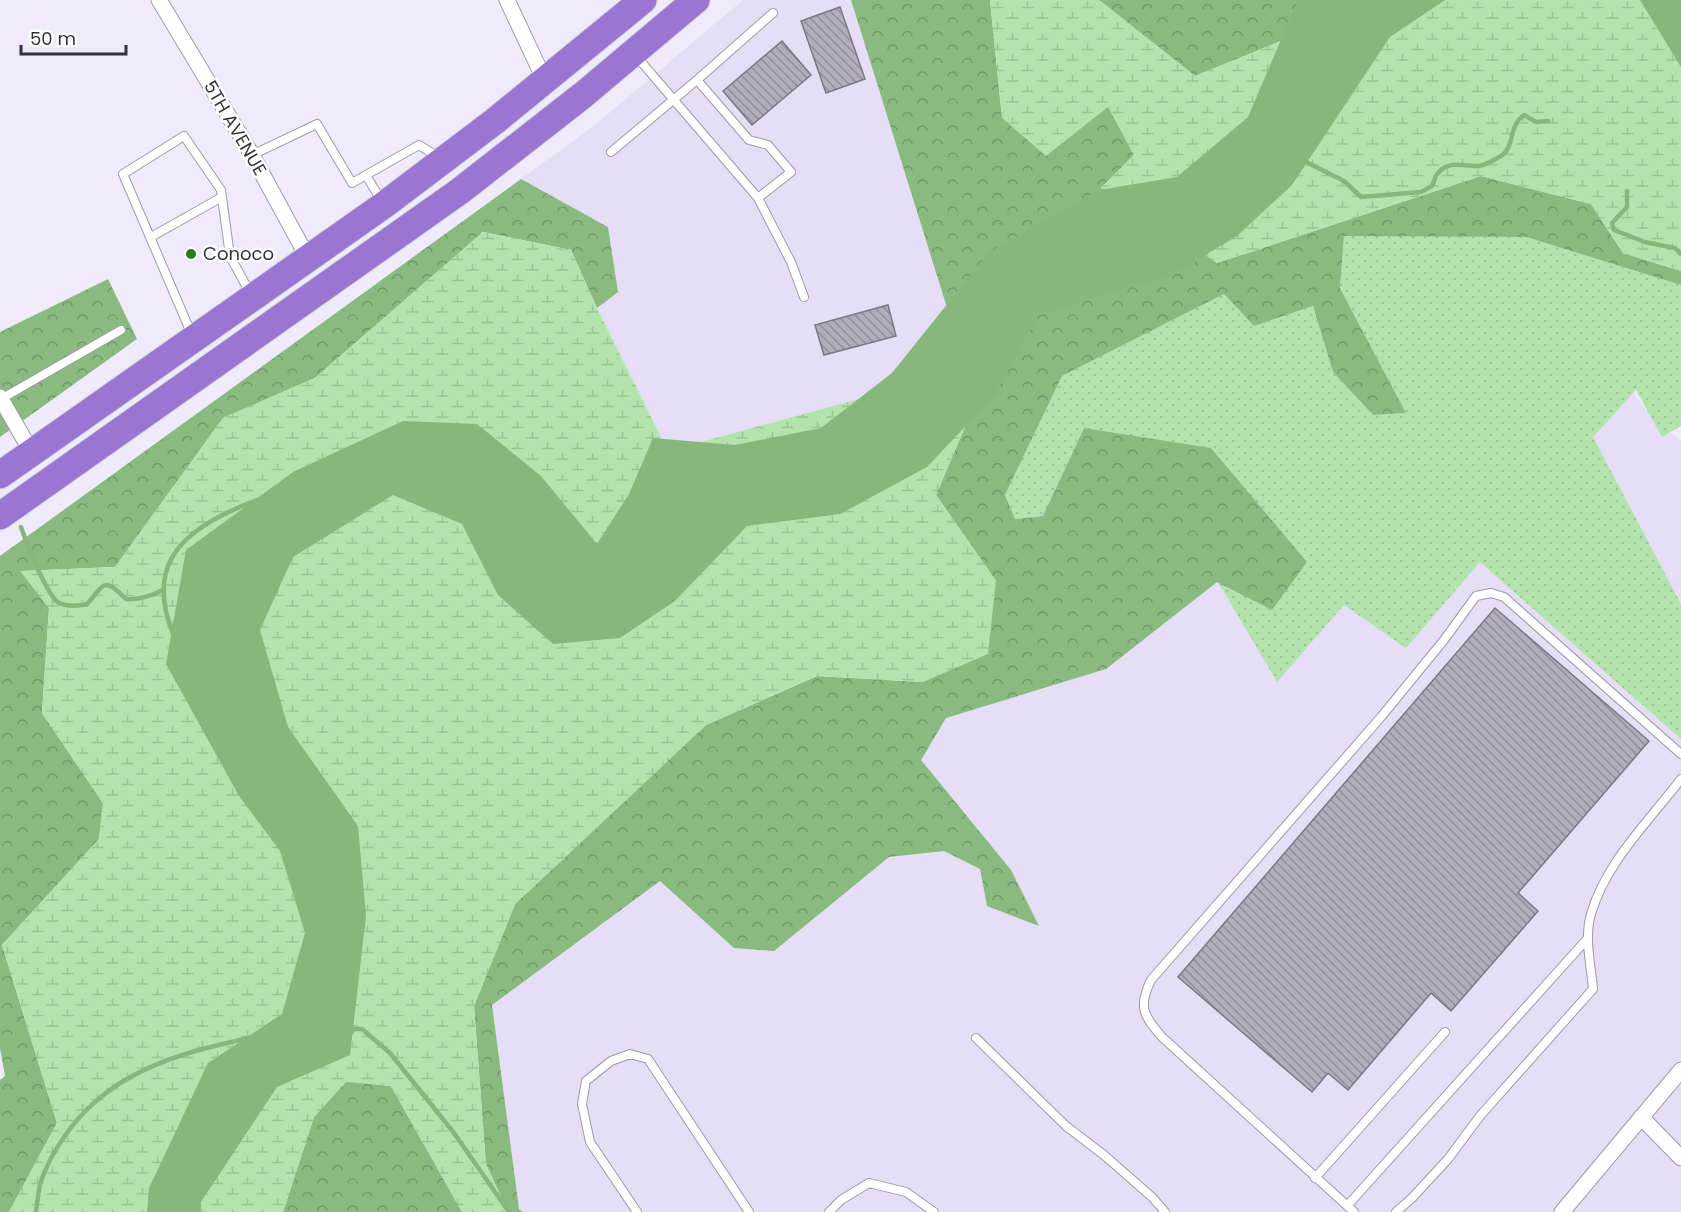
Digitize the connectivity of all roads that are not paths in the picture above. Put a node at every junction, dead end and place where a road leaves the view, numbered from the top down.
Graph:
1 (159, 0) edge
2 (507, 0) edge
3 (642, 0) edge
4 (696, 0) edge
5 (773, 14) dead end
6 (634, 53) junction
7 (697, 80) junction
8 (545, 81) junction
9 (674, 99) junction
10 (611, 152) dead end
11 (252, 155) junction
12 (444, 161) junction
13 (366, 175) junction
14 (222, 197) junction
15 (759, 198) junction
16 (384, 205) junction
17 (151, 237) junction
18 (308, 258) junction
19 (252, 297) junction
20 (804, 297) dead end
21 (121, 330) dead end
22 (194, 338) junction
23 (1, 398) edge
24 (32, 453) junction
25 (0, 475) edge
26 (0, 516) edge
27 (1681, 754) edge
28 (1681, 779) edge
29 (1588, 938) junction
30 (1445, 1032) dead end
31 (976, 1038) dead end
32 (1681, 1070) edge
33 (1641, 1117) junction
34 (1681, 1158) edge
35 (1315, 1178) junction
36 (1347, 1206) junction
37 (637, 1212) edge
38 (749, 1212) edge
39 (829, 1212) edge
40 (934, 1212) edge
41 (1165, 1212) edge
42 (1354, 1212) edge
43 (1396, 1212) edge
44 (1562, 1212) edge

1 - 11 street, 5TH AVENUE
2 - 8 street
3 - 8 highway
4 - 6 highway
5 - 7 lane
6 - 9 lane
6 - 26 highway
7 - 9 lane
7 - 15 lane
8 - 12 highway
9 - 10 lane
9 - 15 lane
11 - 13 lane
11 - 18 street, 5TH AVENUE
12 - 13 lane
12 - 16 highway
13 - 16 lane
14 - 17 lane
14 - 17 lane
14 - 19 lane
15 - 20 lane
16 - 18 highway
17 - 22 lane
18 - 19 highway
19 - 22 highway
21 - 23 lane
22 - 24 highway
23 - 24 street
24 - 25 highway
27 - 35 lane
28 - 29 lane
29 - 36 lane
29 - 43 lane
30 - 35 lane
31 - 41 lane
32 - 33 street
33 - 34 street
33 - 44 street
35 - 36 lane
36 - 42 lane
37 - 38 lane
39 - 40 lane

